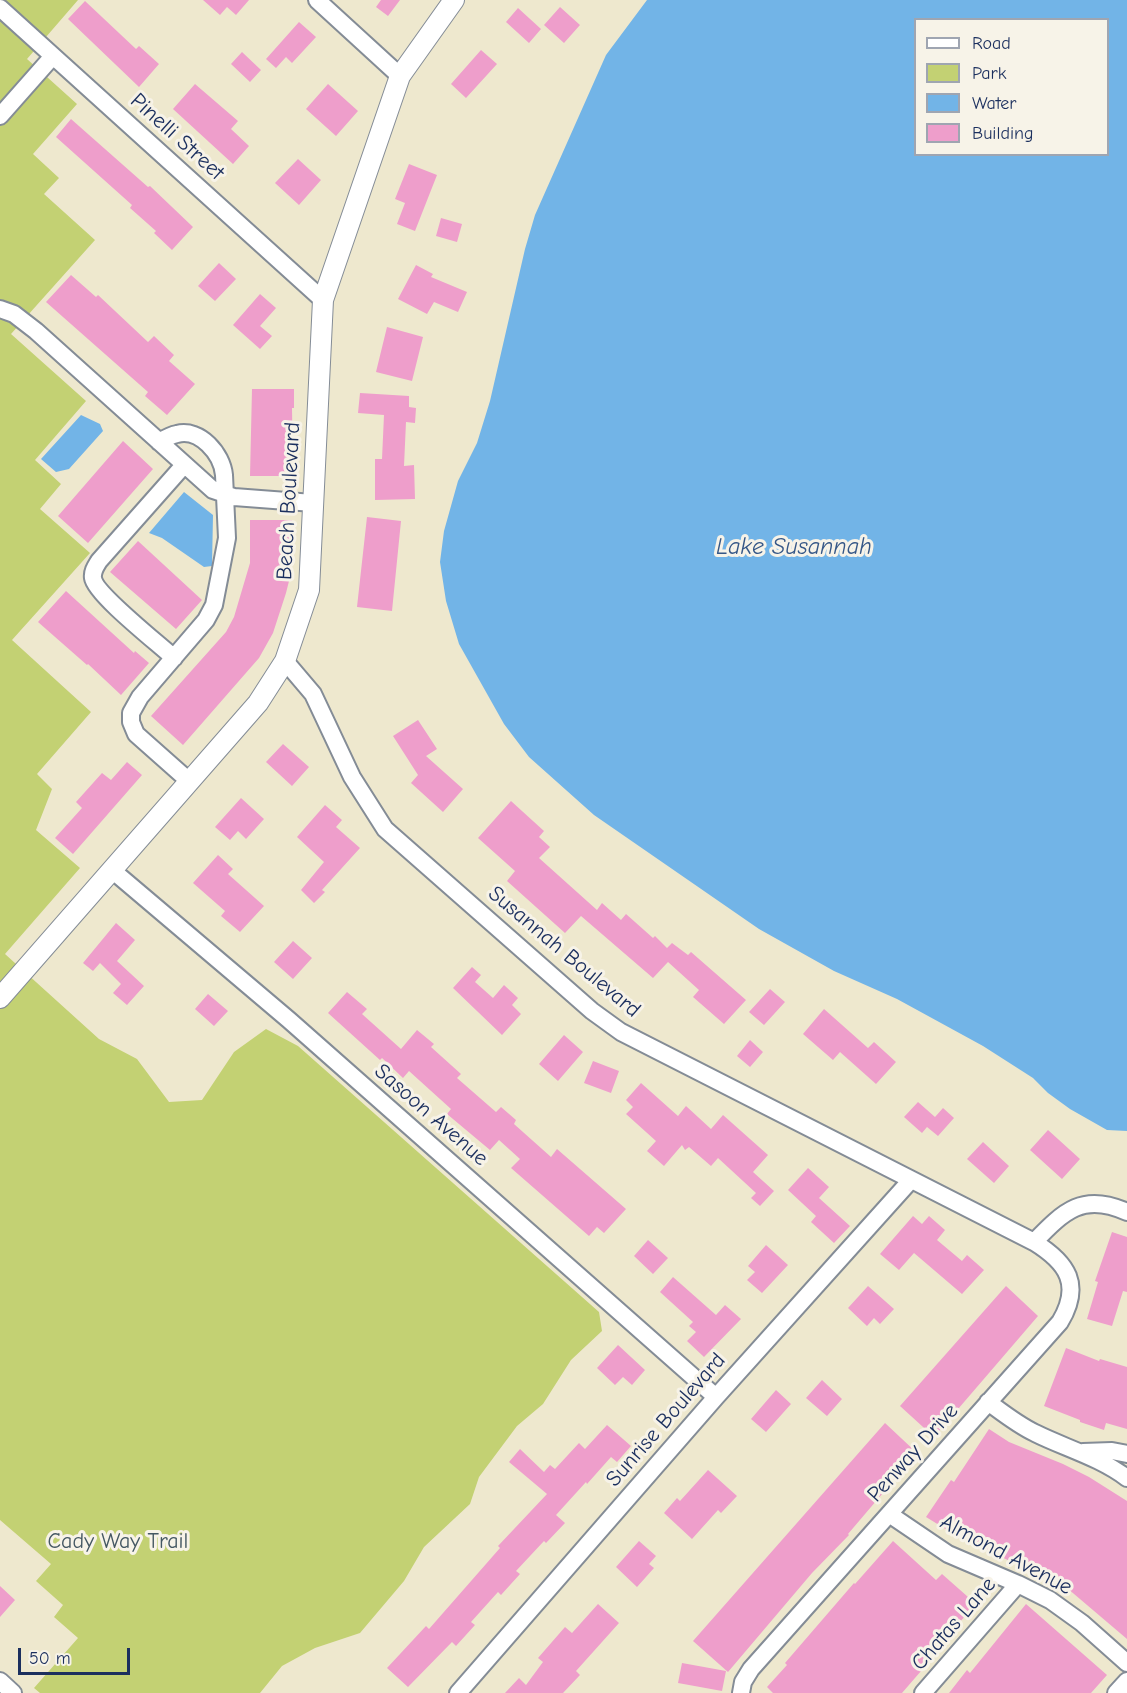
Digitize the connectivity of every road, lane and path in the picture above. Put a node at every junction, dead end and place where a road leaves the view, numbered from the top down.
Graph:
1 (317, 0) edge
2 (454, 0) edge
3 (0, 8) edge
4 (53, 56) junction
5 (400, 76) junction
6 (0, 116) edge
7 (323, 300) junction
8 (0, 309) edge
9 (159, 442) junction
10 (184, 465) junction
11 (225, 495) junction
12 (313, 503) junction
13 (174, 658) junction
14 (285, 661) junction
15 (189, 781) junction
16 (112, 870) junction
17 (0, 998) edge
18 (911, 1180) junction
19 (1127, 1212) edge
20 (1034, 1242) junction
21 (716, 1397) junction
22 (988, 1402) junction
23 (1080, 1452) junction
24 (1127, 1454) edge
25 (1127, 1478) edge
26 (889, 1514) junction
27 (1018, 1584) junction
28 (1127, 1663) edge
29 (0, 1681) edge
30 (1127, 1681) edge
31 (13, 1693) edge
32 (458, 1693) edge
33 (741, 1693) edge
34 (923, 1693) edge
35 (1116, 1693) edge

1 - 5 street
2 - 5 street, Beach Boulevard
3 - 4 street, Pinelli Street
4 - 6 street
4 - 7 street, Pinelli Street
5 - 7 street, Beach Boulevard
7 - 12 street, Beach Boulevard
8 - 9 street
9 - 10 street
9 - 11 street
10 - 11 street
10 - 13 street
11 - 12 street
11 - 13 street
12 - 14 street, Beach Boulevard
13 - 15 street
14 - 15 street, Beach Boulevard
14 - 18 street, Susannah Boulevard
15 - 16 street, Beach Boulevard
16 - 17 street, Beach Boulevard
16 - 21 street, Sasoon Avenue
18 - 20 street, Susannah Boulevard
18 - 21 street, Sunrise Boulevard
19 - 20 street
20 - 22 street, Penway Drive
21 - 32 street, Sunrise Boulevard
22 - 23 street
22 - 26 street, Penway Drive
23 - 24 street
23 - 25 street
26 - 27 street, Almond Avenue
26 - 33 street, Penway Drive
27 - 28 street, Almond Avenue
27 - 34 street, Chatas Lane
29 - 31 street
30 - 35 street

